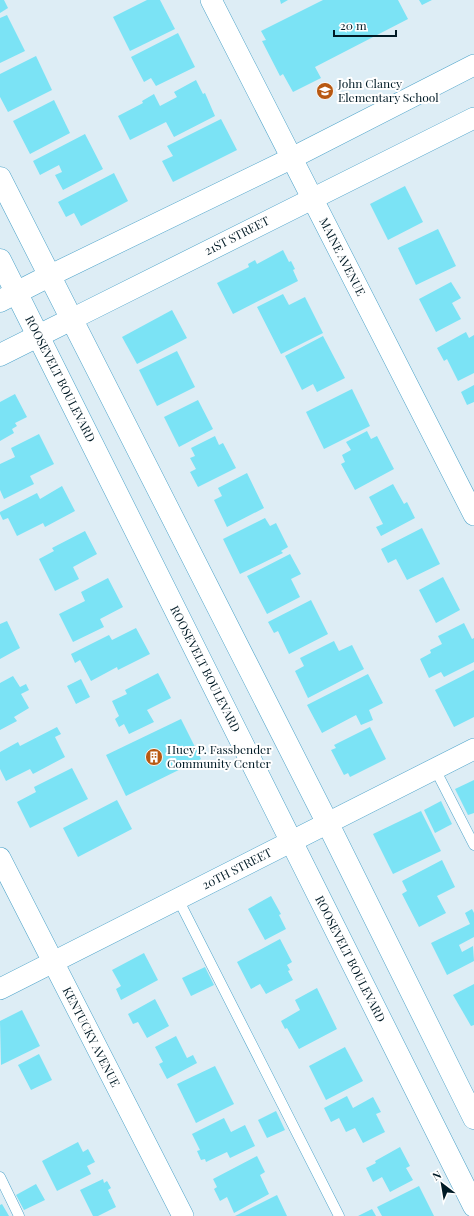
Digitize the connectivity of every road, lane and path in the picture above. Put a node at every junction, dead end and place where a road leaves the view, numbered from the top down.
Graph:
1 (211, 0) edge
2 (474, 65) edge
3 (474, 118) edge
4 (290, 159) junction
5 (0, 178) edge
6 (312, 198) junction
7 (0, 260) edge
8 (49, 276) junction
9 (8, 296) edge
10 (72, 319) junction
11 (39, 336) junction
12 (0, 355) edge
13 (474, 515) edge
14 (474, 749) edge
15 (436, 769) junction
16 (328, 824) junction
17 (292, 842) junction
18 (474, 844) edge
19 (0, 858) edge
20 (178, 899) junction
21 (52, 962) junction
22 (0, 989) edge
23 (474, 1118) edge
24 (0, 1177) edge
25 (474, 1206) edge
26 (19, 1216) edge
27 (183, 1216) edge
28 (339, 1216) edge

1 - 4 street, MAINE AVENUE
2 - 4 street
3 - 6 street, 21ST STREET
4 - 6 street, MAINE AVENUE
4 - 8 street
5 - 8 street
6 - 10 street, 21ST STREET
6 - 13 street, MAINE AVENUE
7 - 9 street, ROOSEVELT BOULEVARD
8 - 9 street
8 - 10 street
9 - 11 street, ROOSEVELT BOULEVARD
10 - 11 street, 21ST STREET
10 - 16 street
11 - 12 street, 21ST STREET
11 - 17 street, ROOSEVELT BOULEVARD
14 - 15 street, 20TH STREET
15 - 16 street, 20TH STREET
15 - 18 lane
16 - 17 street, 20TH STREET
16 - 23 street
17 - 20 street, 20TH STREET
17 - 25 street, ROOSEVELT BOULEVARD
19 - 21 street, KENTUCKY AVENUE
20 - 21 street, 20TH STREET
20 - 28 lane
21 - 22 street, 20TH STREET
21 - 27 street, KENTUCKY AVENUE
24 - 26 lane

